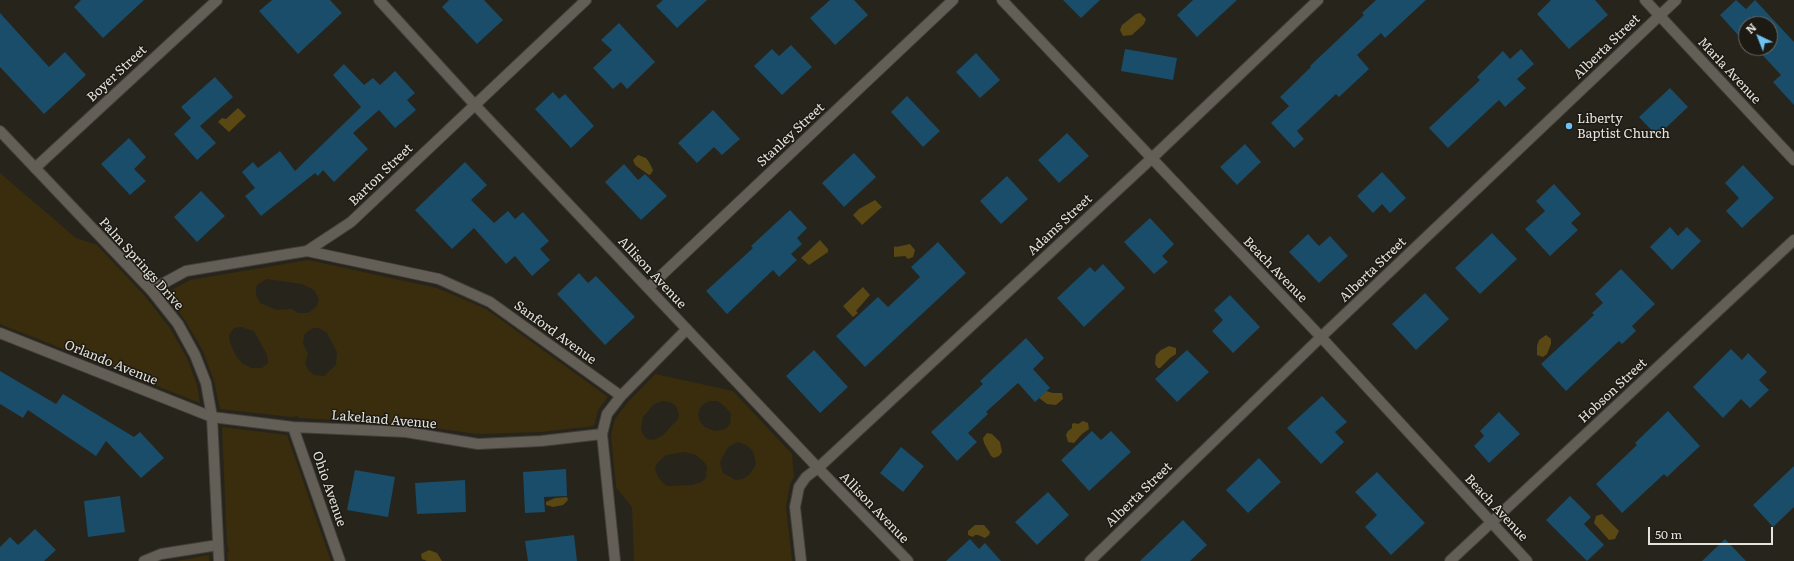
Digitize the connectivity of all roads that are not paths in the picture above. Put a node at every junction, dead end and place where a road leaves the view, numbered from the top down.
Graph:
1 (217, 0) edge
2 (379, 0) edge
3 (586, 0) edge
4 (952, 0) edge
5 (1002, 0) edge
6 (1318, 0) edge
7 (1645, 0) edge
8 (1676, 0) edge
9 (1659, 15) junction
10 (474, 104) junction
11 (0, 131) edge
12 (1151, 159) junction
13 (1794, 160) edge
14 (35, 168) junction
15 (1794, 240) edge
16 (307, 251) junction
17 (648, 288) junction
18 (151, 290) junction
19 (687, 329) junction
20 (0, 333) edge
21 (1321, 337) junction
22 (621, 396) junction
23 (212, 417) junction
24 (293, 426) junction
25 (602, 434) junction
26 (818, 468) junction
27 (1491, 522) junction
28 (218, 545) junction
29 (144, 561) edge
30 (219, 561) edge
31 (340, 561) edge
32 (615, 561) edge
33 (801, 561) edge
34 (908, 561) edge
35 (1090, 561) edge
36 (1450, 561) edge
37 (1528, 561) edge

1 - 14 street, Boyer Street
2 - 10 street, Allison Avenue
3 - 10 street, Barton Street
4 - 17 street, Stanley Street
5 - 12 street, Beach Avenue
6 - 12 street, Adams Street
7 - 9 street, Marla Avenue
8 - 9 street, Alberta Street
9 - 13 street, Marla Avenue
9 - 21 street, Alberta Street
10 - 16 street, Barton Street
10 - 17 street, Allison Avenue
11 - 14 street, Palm Springs Drive
12 - 21 street, Beach Avenue
12 - 26 street, Adams Street
14 - 18 street, Palm Springs Drive
15 - 27 street, Hobson Street
16 - 18 street, Barton Street
16 - 22 street, Sanford Avenue
17 - 19 street, Allison Avenue
18 - 23 street, Palm Springs Drive
19 - 22 street
19 - 26 street, Allison Avenue
20 - 23 street, Orlando Avenue
21 - 27 street, Beach Avenue
21 - 35 street, Alberta Street
22 - 25 street
23 - 24 street, Lakeland Avenue
23 - 28 street, Palm Springs Drive
24 - 25 street, Lakeland Avenue
24 - 31 street, Ohio Avenue
25 - 32 street
26 - 33 street, Adams Street
26 - 34 street, Allison Avenue
27 - 36 street, Hobson Street
27 - 37 street, Beach Avenue
28 - 29 street
28 - 30 street, Palm Springs Drive

